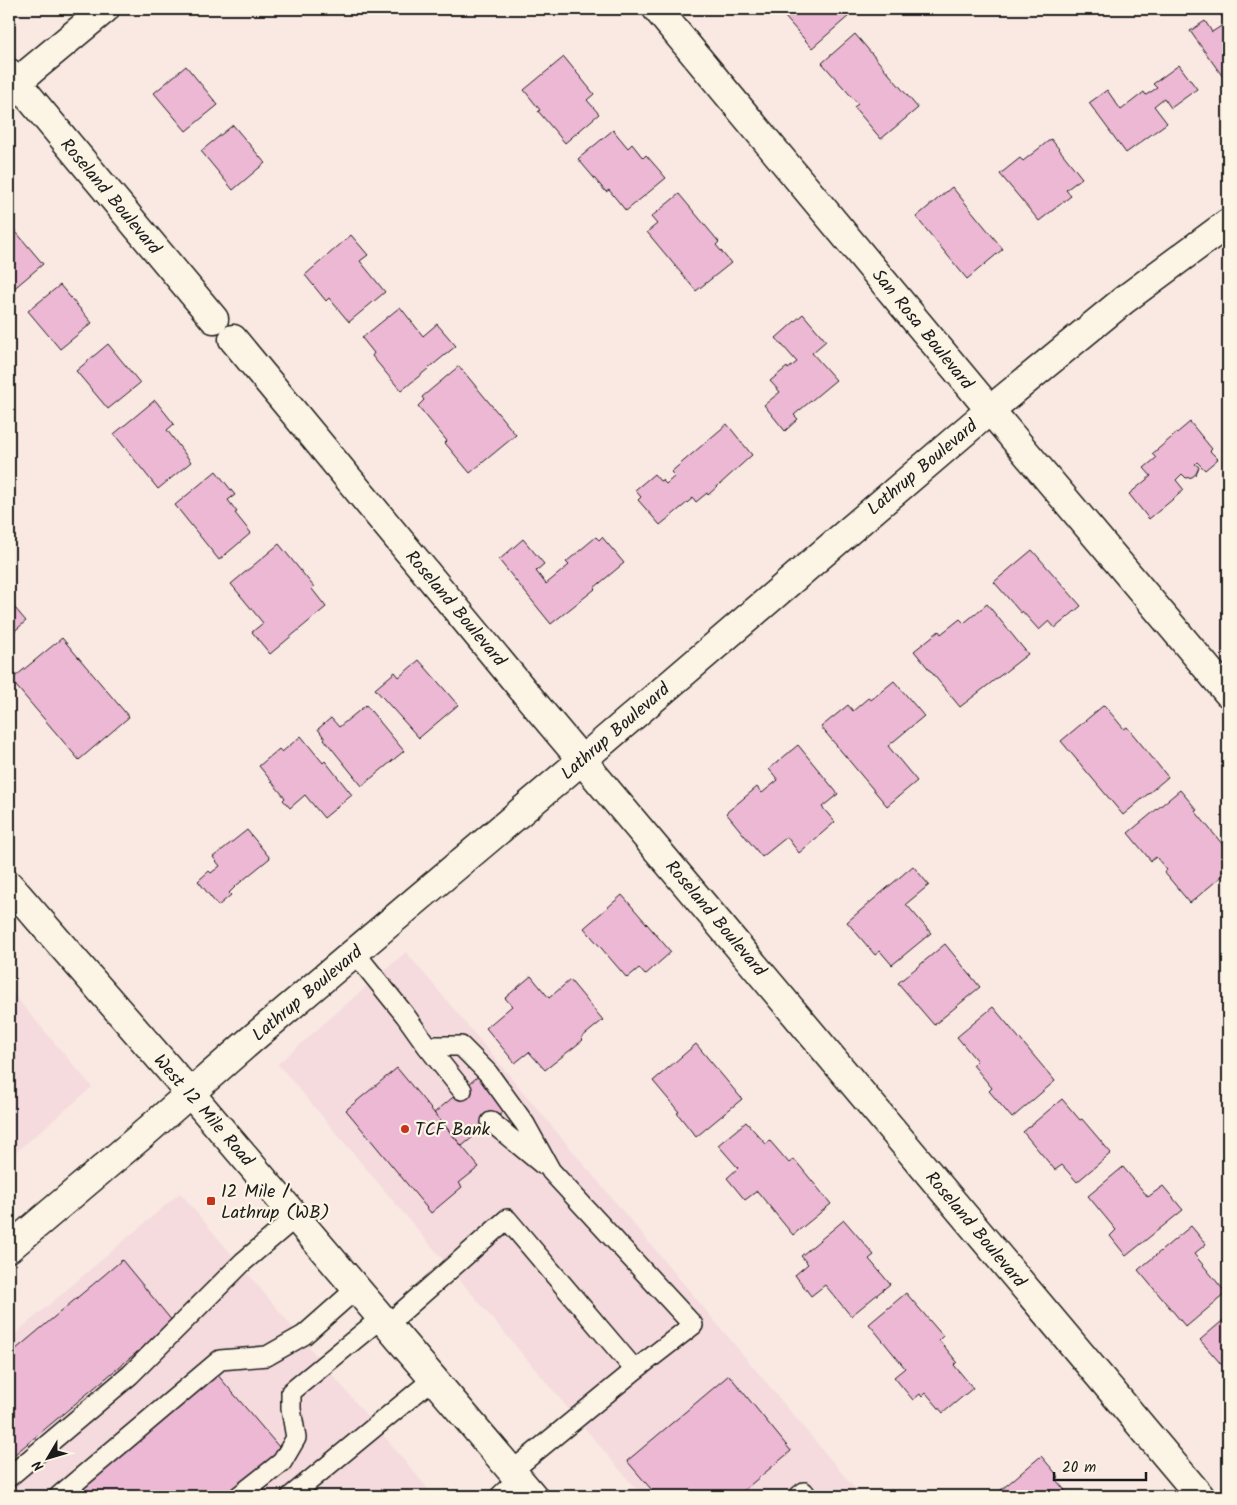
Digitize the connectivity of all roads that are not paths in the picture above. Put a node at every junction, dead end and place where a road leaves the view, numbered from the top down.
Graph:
1 (104, 9) edge
2 (657, 9) edge
3 (13, 78) edge
4 (1228, 223) edge
5 (214, 319) dead end
6 (233, 339) dead end
7 (990, 410) junction
8 (1228, 694) edge
9 (582, 760) junction
10 (9, 885) edge
11 (355, 953) junction
12 (427, 1046) junction
13 (462, 1090) dead end
14 (190, 1093) junction
15 (491, 1122) dead end
16 (551, 1172) junction
17 (296, 1217) junction
18 (9, 1248) edge
19 (356, 1289) junction
20 (384, 1321) junction
21 (635, 1370) junction
22 (433, 1379) junction
23 (9, 1476) edge
24 (516, 1486) edge
25 (59, 1496) edge
26 (240, 1496) edge
27 (291, 1496) edge
28 (799, 1496) edge
29 (807, 1496) edge
30 (1200, 1496) edge

1 - 3 street
2 - 7 street, San Rosa Boulevard
3 - 5 street, Roseland Boulevard
4 - 7 street, Lathrup Boulevard
6 - 9 street, Roseland Boulevard
7 - 8 street, San Rosa Boulevard
7 - 9 street, Lathrup Boulevard
9 - 11 street, Lathrup Boulevard
9 - 30 street, Roseland Boulevard
10 - 14 street, West 12 Mile Road
11 - 12 lane
11 - 14 street, Lathrup Boulevard
12 - 13 lane
12 - 16 lane
14 - 17 street, West 12 Mile Road
14 - 18 street, Lathrup Boulevard
15 - 16 lane
16 - 21 lane
17 - 19 street, West 12 Mile Road
17 - 23 lane
19 - 20 street, West 12 Mile Road
19 - 25 lane
20 - 21 lane
20 - 22 street, West 12 Mile Road
20 - 26 lane
21 - 24 lane
22 - 24 street, West 12 Mile Road
22 - 27 lane
28 - 29 lane

